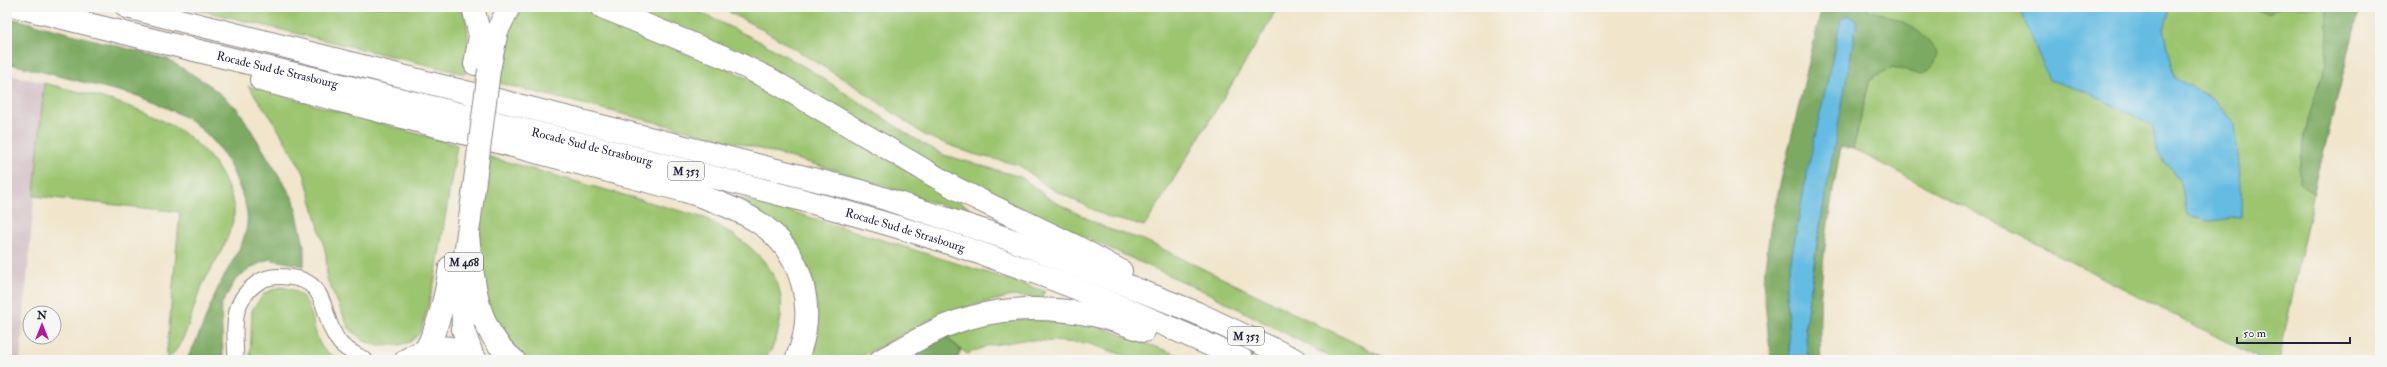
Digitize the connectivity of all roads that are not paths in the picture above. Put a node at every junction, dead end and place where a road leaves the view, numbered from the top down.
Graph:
1 (19, 7) edge
2 (127, 7) edge
3 (473, 7) edge
4 (509, 7) edge
5 (602, 7) edge
6 (114, 31) junction
7 (482, 69) junction
8 (501, 143) junction
9 (470, 163) junction
10 (468, 236) junction
11 (1197, 313) junction
12 (426, 349) junction
13 (475, 359) edge
14 (236, 360) edge
15 (365, 360) edge
16 (406, 360) edge
17 (514, 360) edge
18 (778, 360) edge
19 (796, 360) edge
20 (881, 360) edge
21 (1236, 360) edge
22 (1243, 360) edge
23 (1296, 360) edge

1 - 6 main road, Rocade Sud de Strasbourg / M 353
2 - 11 main road, Rocade Sud de Strasbourg / M 353
3 - 7 main road, M 468
4 - 7 main road, M 468
5 - 11 main road
6 - 8 main road
6 - 22 main road, Rocade Sud de Strasbourg / M 353
7 - 9 main road, M 468
8 - 18 main road
8 - 19 main road
9 - 10 main road, M 468
9 - 12 main road, M 468
10 - 13 main road, M 468
10 - 17 main road
11 - 23 main road, Rocade Sud de Strasbourg / M 353
12 - 13 main road
12 - 16 main road
14 - 15 street
20 - 21 main road

